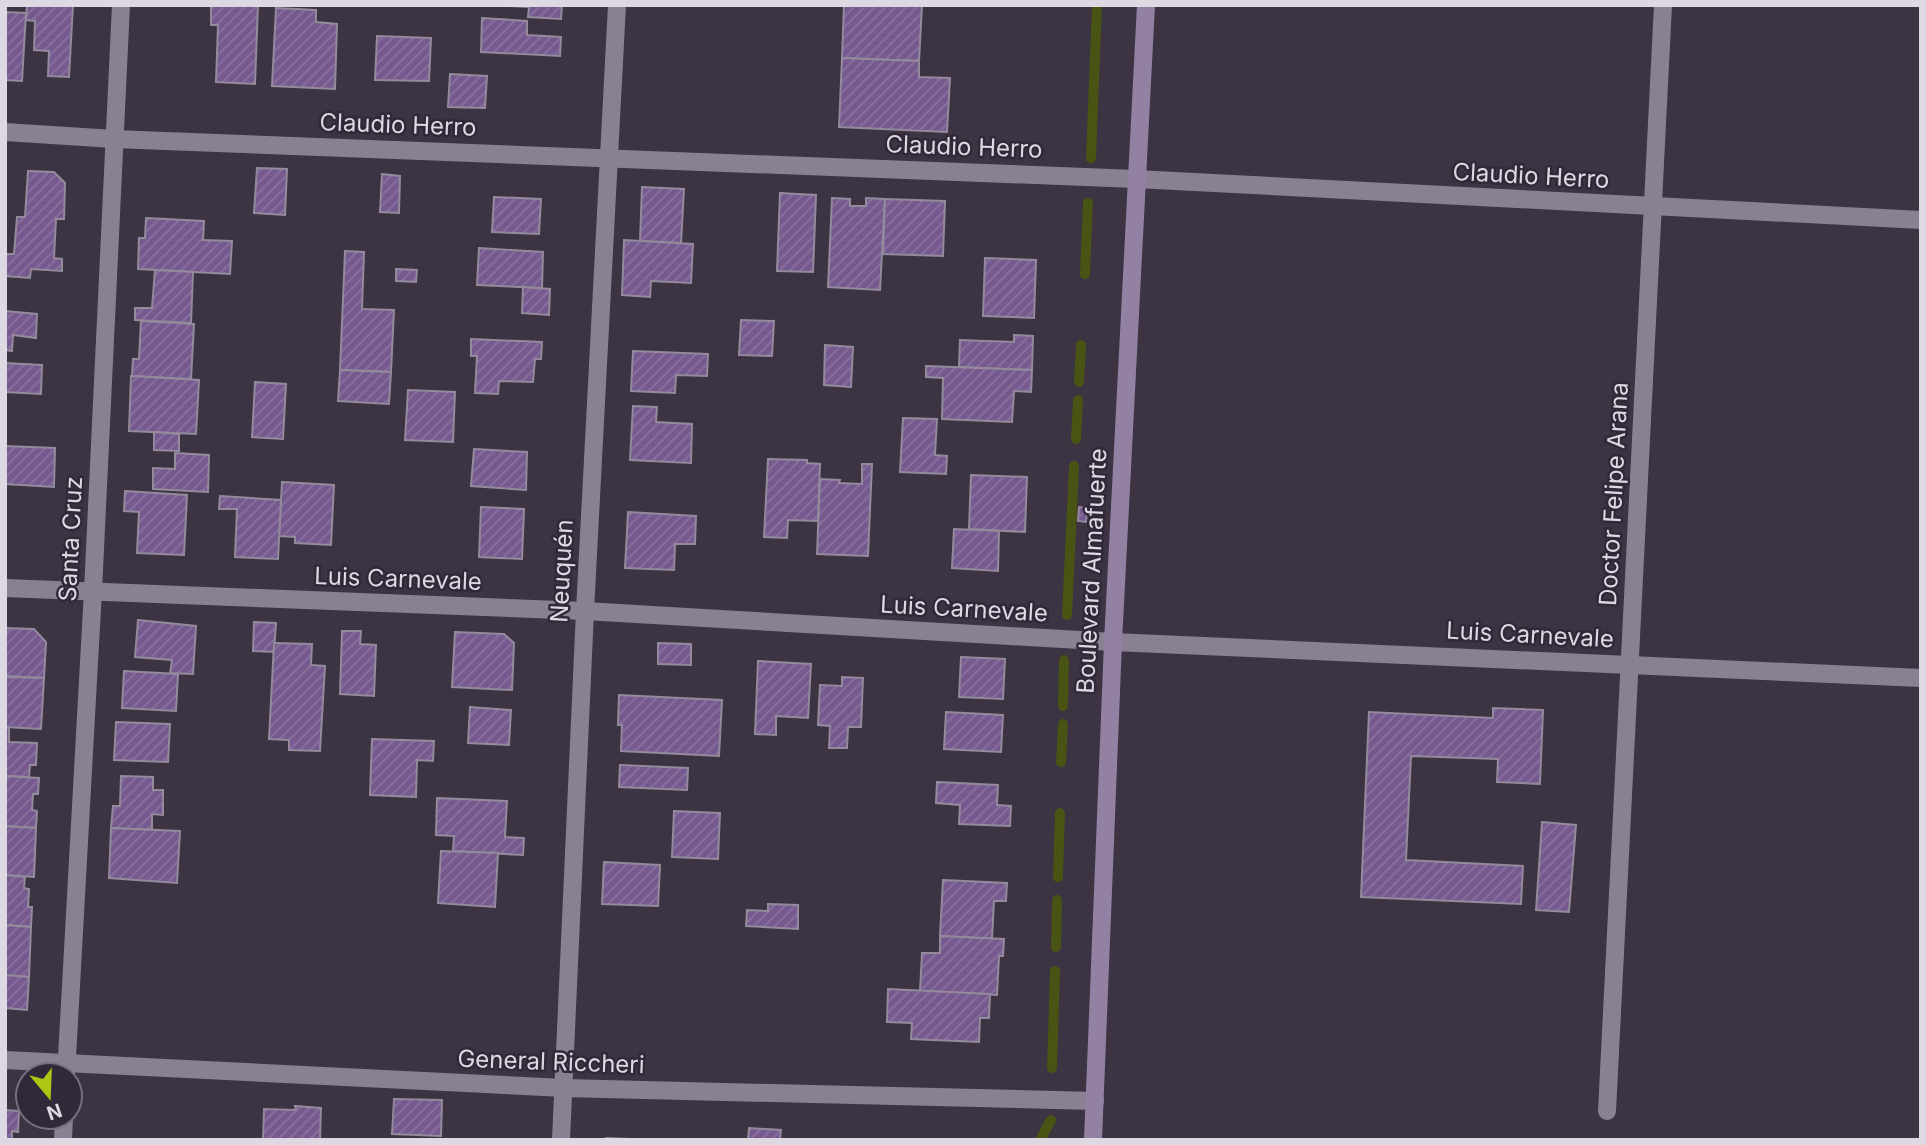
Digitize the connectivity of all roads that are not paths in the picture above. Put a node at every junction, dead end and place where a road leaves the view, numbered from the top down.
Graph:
1 (121, 5) edge
2 (617, 5) edge
3 (1146, 5) edge
4 (1663, 5) edge
5 (5, 132) edge
6 (114, 139) junction
7 (609, 158) junction
8 (1136, 179) junction
9 (1652, 207) junction
10 (1921, 220) edge
11 (5, 588) edge
12 (93, 591) junction
13 (584, 611) junction
14 (1113, 642) junction
15 (1630, 664) junction
16 (1921, 678) edge
17 (67, 1061) edge
18 (84, 1069) edge
19 (564, 1088) junction
20 (1095, 1101) junction
21 (1607, 1111) dead end
22 (561, 1140) edge
23 (1093, 1140) edge

1 - 6 street, Santa Cruz
2 - 7 street, Neuquén
3 - 8 main road, Boulevard Almafuerte
4 - 9 street, Doctor Felipe Arana
5 - 6 street, Claudio Herro
6 - 7 street, Claudio Herro
6 - 12 street, Santa Cruz
7 - 8 street, Claudio Herro
7 - 13 street, Neuquén
8 - 9 street, Claudio Herro
8 - 14 main road, Boulevard Almafuerte
9 - 10 street, Claudio Herro
9 - 15 street, Doctor Felipe Arana
11 - 12 street, Luis Carnevale
12 - 13 street, Luis Carnevale
12 - 17 street, Santa Cruz
13 - 14 street, Luis Carnevale
13 - 19 street, Neuquén
14 - 15 street, Luis Carnevale
14 - 20 main road, Boulevard Almafuerte
15 - 16 street, Luis Carnevale
15 - 21 street, Doctor Felipe Arana
18 - 19 street, General Riccheri
19 - 20 street, General Riccheri
19 - 22 street, Neuquén
20 - 23 main road, Boulevard Almafuerte

